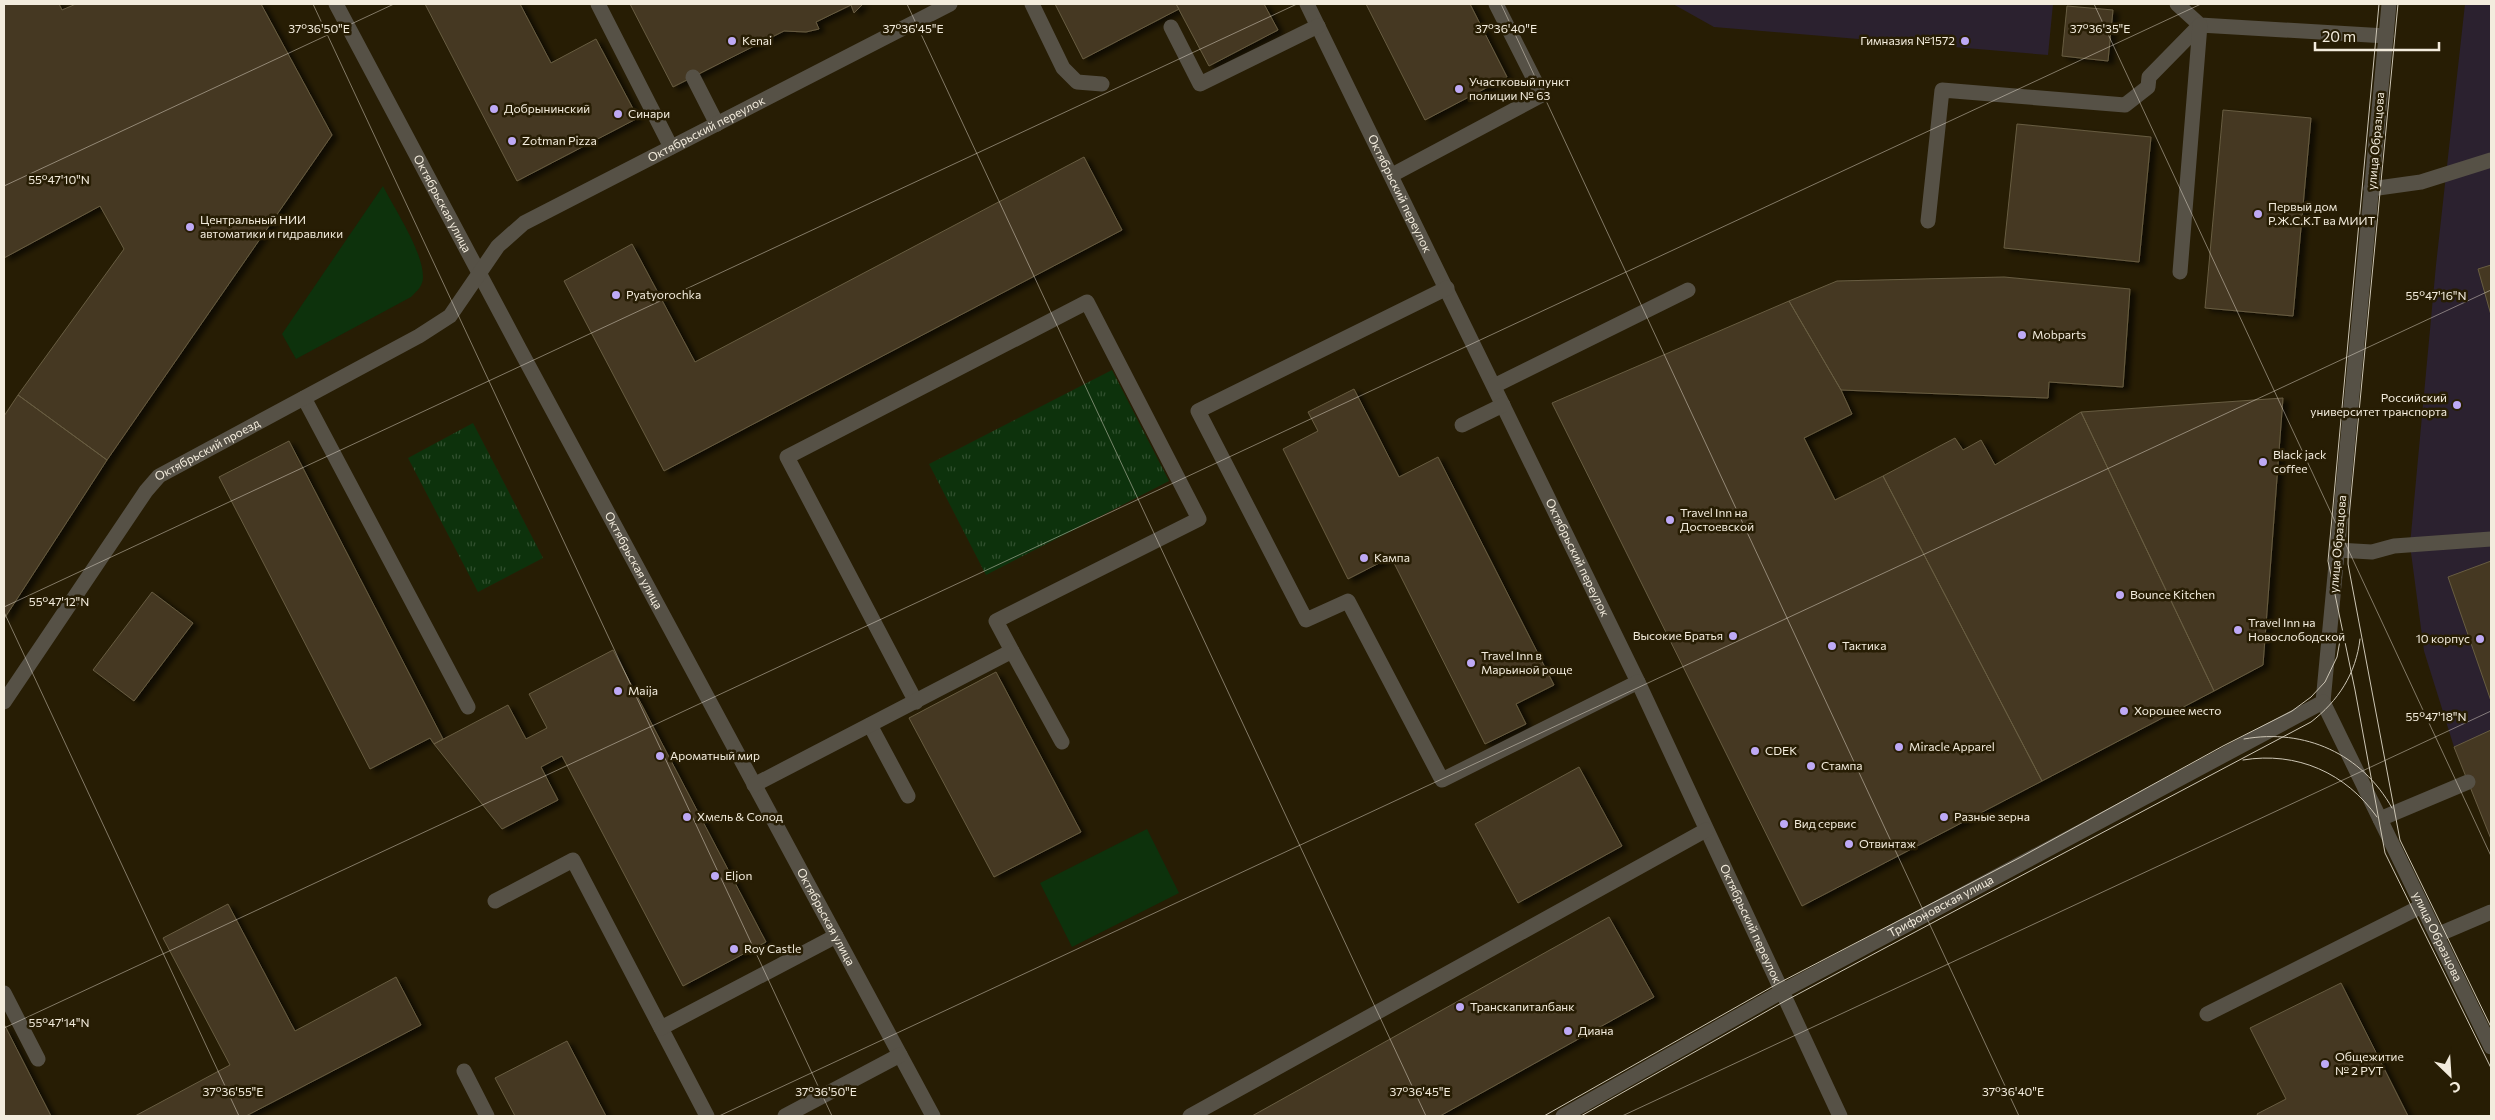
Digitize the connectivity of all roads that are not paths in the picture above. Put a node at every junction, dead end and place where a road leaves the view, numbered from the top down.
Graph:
1 (336, 4) edge
2 (598, 4) edge
3 (950, 4) edge
4 (1032, 4) edge
5 (1307, 4) edge
6 (1496, 4) edge
7 (2177, 4) edge
8 (2389, 4) edge
9 (2200, 25) junction
10 (1318, 26) junction
11 (1171, 27) dead end
12 (2386, 36) junction
13 (693, 77) dead end
14 (1102, 84) dead end
15 (717, 124) junction
16 (671, 146) junction
17 (2491, 160) edge
18 (1392, 176) junction
19 (2372, 189) junction
20 (1928, 221) dead end
21 (2180, 272) dead end
22 (479, 274) junction
23 (1447, 288) junction
24 (1688, 290) dead end
25 (1494, 386) junction
26 (304, 398) junction
27 (1503, 405) junction
28 (1462, 426) dead end
29 (2491, 539) edge
30 (2337, 550) junction
31 (1012, 651) junction
32 (1638, 682) junction
33 (4, 702) edge
34 (916, 702) junction
35 (2322, 702) junction
36 (468, 707) dead end
37 (870, 725) junction
38 (1062, 742) dead end
39 (2468, 782) dead end
40 (754, 785) junction
41 (908, 796) dead end
42 (2380, 819) junction
43 (1706, 830) junction
44 (495, 901) dead end
45 (2422, 906) junction
46 (2491, 912) edge
47 (2437, 935) junction
48 (836, 936) junction
49 (4, 992) edge
50 (1781, 992) junction
51 (2207, 1014) dead end
52 (662, 1028) junction
53 (2491, 1047) edge
54 (900, 1056) junction
55 (38, 1059) dead end
56 (464, 1071) dead end
57 (487, 1116) edge
58 (707, 1116) edge
59 (785, 1116) edge
60 (933, 1116) edge
61 (1190, 1116) edge
62 (1563, 1116) edge
63 (1840, 1116) edge

1 - 22 street, Октябрьская улица
2 - 16 street
3 - 15 street, Октябрьский переулок
4 - 14 street
5 - 10 street, Октябрьский переулок
6 - 18 street
7 - 9 street
8 - 12 street, улица Образцова
9 - 12 street
9 - 20 street
9 - 21 street
10 - 11 street
10 - 18 street, Октябрьский переулок
12 - 19 street, улица Образцова
13 - 15 street
15 - 16 street, Октябрьский переулок
16 - 22 street, Октябрьский переулок
17 - 19 street
18 - 23 street, Октябрьский переулок
19 - 30 street, улица Образцова
22 - 26 street, Октябрьский проезд
22 - 40 street, Октябрьская улица
23 - 25 street, Октябрьский переулок
23 - 32 street
24 - 25 street
25 - 27 street, Октябрьский переулок
26 - 33 street, Октябрьский проезд
26 - 36 street
27 - 28 street
27 - 32 street, Октябрьский переулок
29 - 30 street
30 - 35 street, улица Образцова
31 - 34 street
31 - 34 street
31 - 38 street
32 - 43 street, Октябрьский переулок
34 - 37 street
35 - 42 street, улица Образцова
35 - 50 street, Трифоновская улица
37 - 40 street
37 - 41 street
39 - 42 street
40 - 48 street, Октябрьская улица
42 - 45 street, улица Образцова
43 - 50 street, Октябрьский переулок
43 - 61 street
44 - 52 street
45 - 47 street, улица Образцова
45 - 51 street
46 - 47 street
47 - 53 street, улица Образцова
48 - 52 street
48 - 54 street, Октябрьская улица
49 - 55 street
50 - 62 street, Трифоновская улица
50 - 63 street, Октябрьский переулок
52 - 58 street
54 - 59 street
54 - 60 street, Октябрьская улица
56 - 57 street

